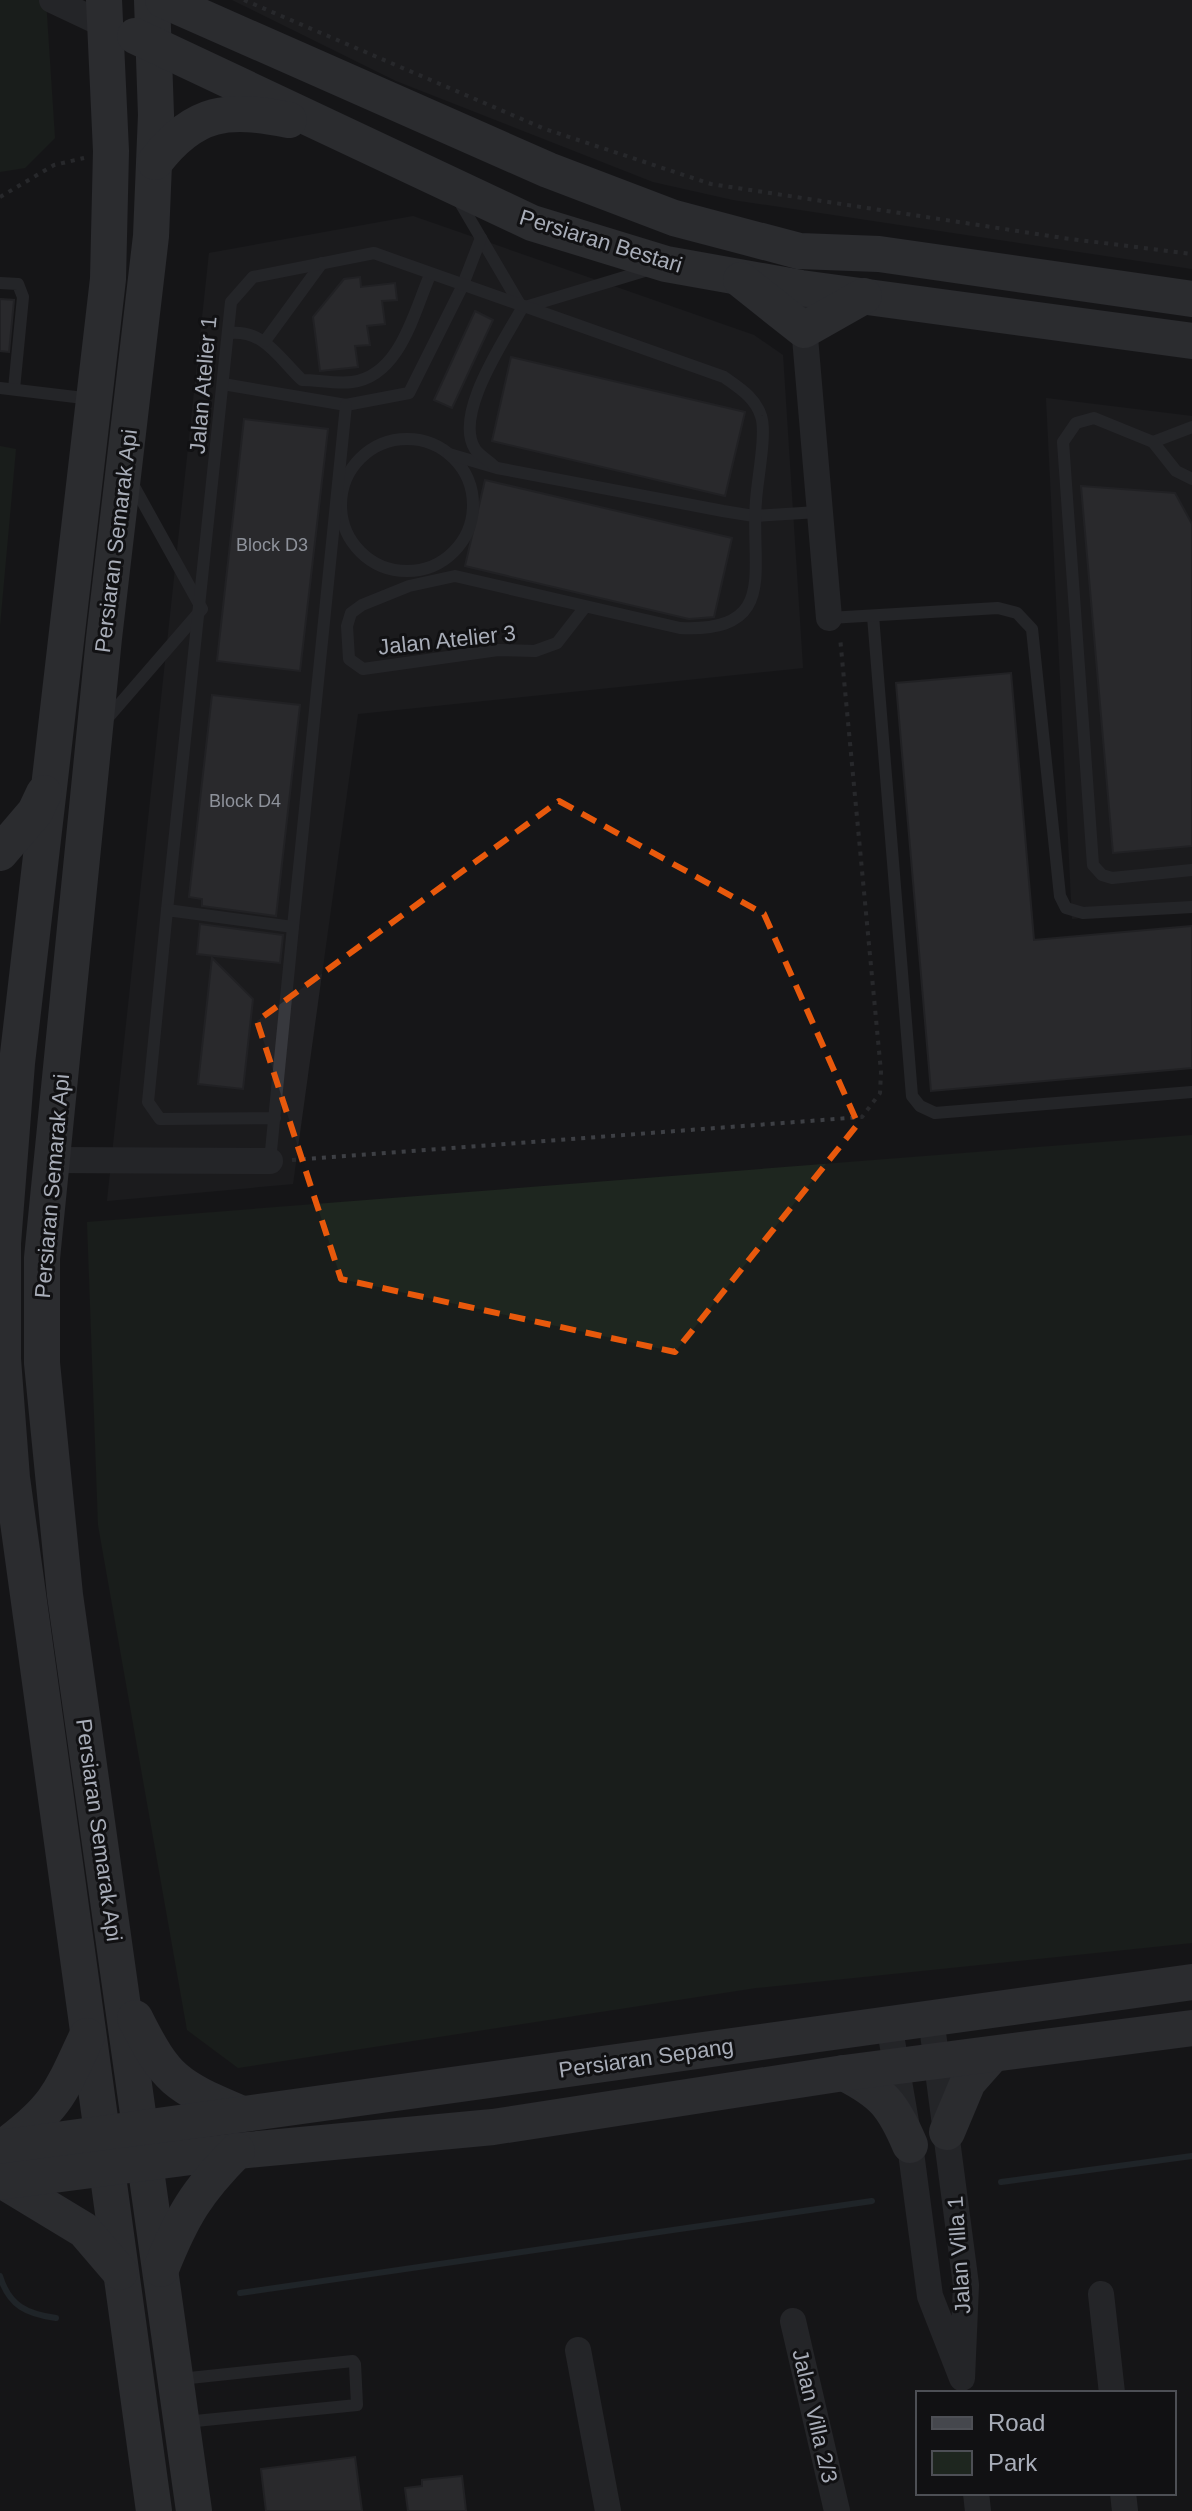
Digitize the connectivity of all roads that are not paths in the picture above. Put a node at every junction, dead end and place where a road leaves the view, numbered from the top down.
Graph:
1 (52, 0) edge
2 (152, 0) edge
3 (163, 0) edge
4 (105, 12) edge
5 (153, 43) junction
6 (322, 127) junction
7 (155, 162) junction
8 (451, 186) junction
9 (713, 227) junction
10 (481, 238) junction
11 (799, 251) junction
12 (879, 254) junction
13 (322, 263) junction
14 (666, 264) junction
15 (430, 275) junction
16 (737, 277) junction
17 (0, 283) edge
18 (462, 287) junction
19 (801, 288) junction
20 (864, 296) junction
21 (1192, 299) edge
22 (522, 308) junction
23 (804, 330) junction
24 (228, 333) junction
25 (265, 341) junction
26 (1192, 341) edge
27 (223, 384) junction
28 (0, 388) edge
29 (14, 389) junction
30 (93, 399) junction
31 (346, 405) junction
32 (762, 418) joint
33 (1192, 427) edge
34 (1153, 442) junction
35 (449, 454) junction
36 (497, 468) junction
37 (126, 472) junction
38 (1192, 479) edge
39 (818, 512) junction
40 (754, 516) junction
41 (585, 607) junction
42 (202, 609) junction
43 (873, 616) junction
44 (829, 618) joint
45 (93, 735) junction
46 (47, 787) junction
47 (0, 853) edge
48 (1192, 870) edge
49 (1192, 907) edge
50 (167, 910) junction
51 (293, 927) junction
52 (0, 1046) edge
53 (1192, 1092) edge
54 (15, 1093) junction
55 (275, 1118) junction
56 (54, 1160) junction
57 (270, 1161) joint
58 (1192, 1982) edge
59 (121, 1991) junction
60 (931, 2018) junction
61 (889, 2024) junction
62 (1192, 2028) edge
63 (87, 2036) junction
64 (991, 2056) junction
65 (939, 2062) junction
66 (896, 2067) junction
67 (844, 2073) junction
68 (240, 2113) junction
69 (140, 2126) junction
70 (947, 2132) junction
71 (99, 2133) junction
72 (910, 2145) junction
73 (237, 2151) junction
74 (145, 2163) junction
75 (1, 2165) edge
76 (104, 2169) junction
77 (120, 2272) junction
78 (160, 2272) junction
79 (1101, 2294) dead end
80 (793, 2321) dead end
81 (578, 2350) dead end
82 (175, 2379) junction
83 (963, 2386) edge
84 (1112, 2391) edge
85 (181, 2422) junction
86 (154, 2511) edge
87 (194, 2511) edge
88 (608, 2511) edge
89 (837, 2511) edge

1 - 4 street, Persiaran Bestari
2 - 5 main road, Persiaran Semarak Api
3 - 9 main road, Persiaran Bestari
4 - 5 main road, Persiaran Bestari
4 - 30 main road, Persiaran Semarak Api
5 - 6 main road, Persiaran Bestari
5 - 7 main road, Persiaran Semarak Api
6 - 7 main road
6 - 8 main road, Persiaran Bestari
7 - 37 main road, Persiaran Semarak Api
8 - 10 lane
8 - 14 main road, Persiaran Bestari
9 - 11 main road, Persiaran Bestari
9 - 12 main road, Persiaran Bestari
10 - 18 lane
10 - 22 lane
11 - 12 main road, Persiaran Bestari
11 - 19 street
12 - 21 main road, Persiaran Bestari
13 - 15 lane, Jalan Atelier 1
13 - 24 lane, Jalan Atelier 1
13 - 25 lane
14 - 16 main road, Persiaran Bestari
14 - 22 lane
15 - 18 lane, Jalan Atelier 1
15 - 25 lane
16 - 19 main road, Persiaran Bestari
16 - 23 main road
17 - 29 lane
18 - 22 lane, Jalan Atelier 1
18 - 31 lane
19 - 20 main road, Persiaran Bestari
19 - 23 street
20 - 23 main road
20 - 26 main road, Persiaran Bestari
22 - 32 lane, Jalan Atelier 1
22 - 36 lane
23 - 39 street
24 - 25 lane
24 - 27 lane, Jalan Atelier 1
27 - 31 lane
27 - 42 lane, Jalan Atelier 1
28 - 29 lane
29 - 30 lane
30 - 46 main road, Persiaran Semarak Api
31 - 51 lane
32 - 40 lane, Jalan Atelier 3
33 - 34 lane
34 - 38 lane
34 - 48 lane
35 - 35 lane
35 - 36 lane
36 - 40 lane
37 - 42 lane
37 - 45 main road, Persiaran Semarak Api
39 - 40 lane
39 - 44 street
40 - 41 lane, Jalan Atelier 3
41 - 41 lane, Jalan Atelier 3
42 - 45 lane
42 - 50 lane, Jalan Atelier 1
43 - 44 lane
43 - 49 lane
43 - 53 lane
45 - 56 main road, Persiaran Semarak Api
46 - 47 main road
46 - 54 main road, Persiaran Semarak Api
50 - 51 lane
50 - 55 lane, Jalan Atelier 1
51 - 55 lane
52 - 54 main road
54 - 63 main road, Persiaran Semarak Api
55 - 57 lane
56 - 57 street
56 - 59 main road, Persiaran Semarak Api
58 - 60 main road, Persiaran Sepang
59 - 68 main road
59 - 69 main road, Persiaran Semarak Api
60 - 61 main road, Persiaran Sepang
60 - 65 street, Jalan Villa 1
61 - 66 street, Jalan Villa 1
61 - 68 main road, Persiaran Sepang
62 - 64 main road, Persiaran Sepang
63 - 71 main road, Persiaran Semarak Api
63 - 75 main road
64 - 65 main road, Persiaran Sepang
64 - 70 main road
65 - 66 main road, Persiaran Sepang
65 - 70 street, Jalan Villa 1
66 - 67 main road, Persiaran Sepang
66 - 72 street, Jalan Villa 1
67 - 72 main road
67 - 73 main road, Persiaran Sepang
68 - 69 main road, Persiaran Sepang
69 - 71 main road, Persiaran Sepang
69 - 74 main road, Persiaran Semarak Api
70 - 83 street, Jalan Villa 1
71 - 75 main road, Persiaran Sepang
71 - 76 main road, Persiaran Semarak Api
72 - 83 street, Jalan Villa 1
73 - 74 main road, Persiaran Sepang
73 - 78 main road
74 - 76 main road, Persiaran Sepang
74 - 78 main road, Persiaran Semarak Api
75 - 76 main road, Persiaran Sepang
75 - 77 main road
76 - 77 main road, Persiaran Semarak Api
77 - 86 main road, Persiaran Semarak Api
78 - 82 main road, Persiaran Semarak Api
79 - 84 street
80 - 89 street, Jalan Villa 2/3
81 - 88 street
82 - 85 main road, Persiaran Semarak Api
82 - 85 lane
85 - 87 main road, Persiaran Semarak Api

